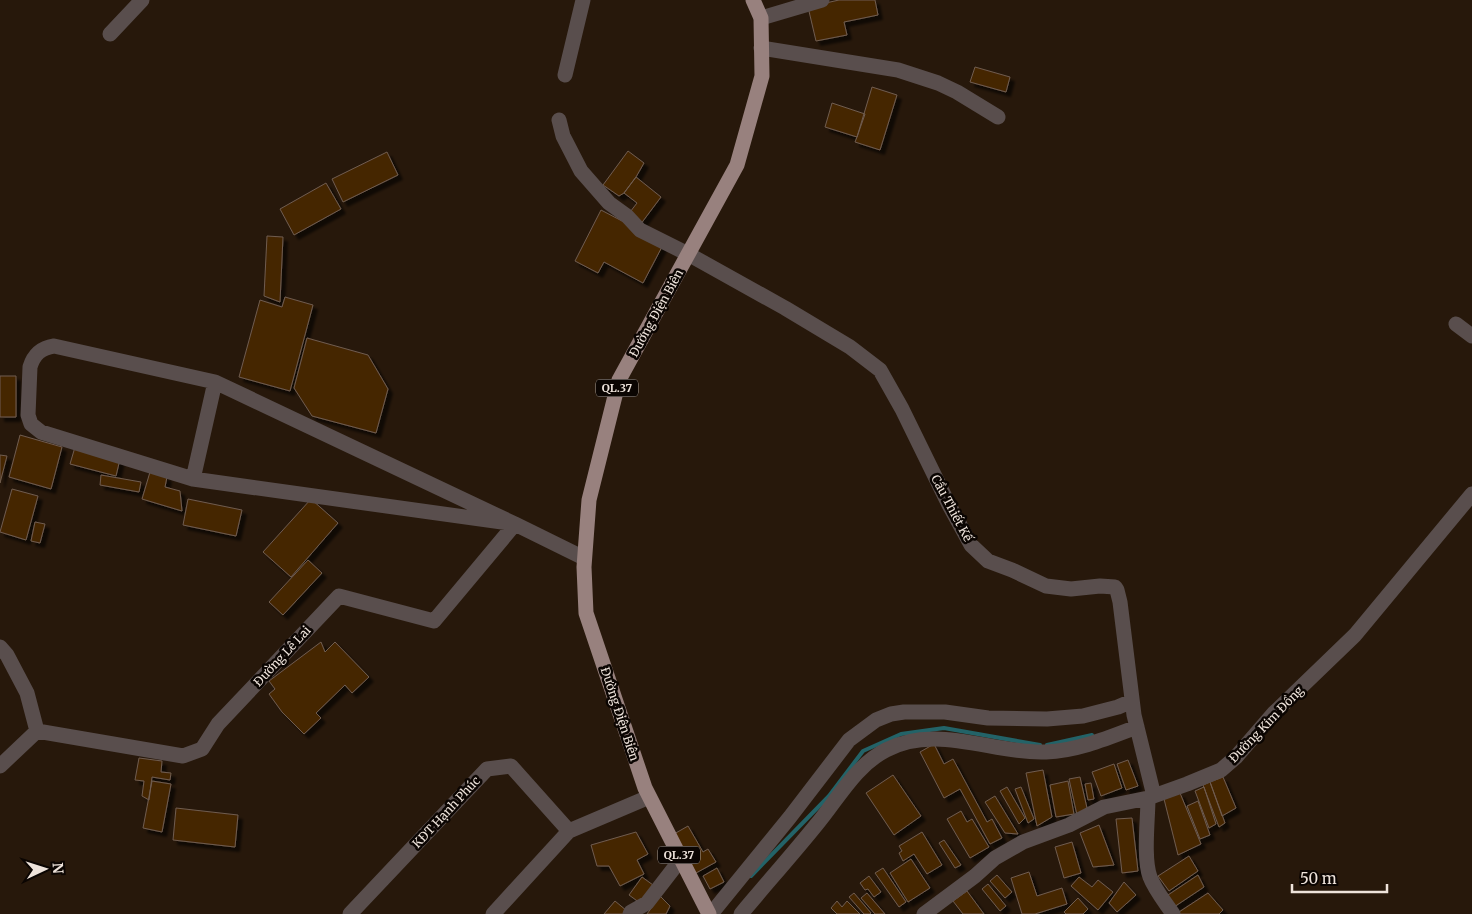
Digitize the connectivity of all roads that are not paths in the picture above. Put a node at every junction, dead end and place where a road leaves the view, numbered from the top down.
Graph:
1 (142, 0) edge
2 (583, 0) edge
3 (753, 0) edge
4 (822, 0) edge
5 (761, 18) junction
6 (110, 34) dead end
7 (761, 48) junction
8 (565, 74) dead end
9 (998, 118) dead end
10 (559, 120) dead end
11 (688, 254) junction
12 (1456, 324) dead end
13 (1472, 336) edge
14 (216, 382) junction
15 (193, 479) junction
16 (1472, 494) edge
17 (515, 524) junction
18 (584, 558) junction
19 (0, 647) edge
20 (1132, 701) junction
21 (1137, 727) junction
22 (37, 731) junction
23 (0, 766) edge
24 (649, 797) junction
25 (1151, 797) junction
26 (569, 831) junction
27 (681, 859) junction
28 (350, 914) edge
29 (493, 914) edge
30 (630, 914) edge
31 (710, 914) edge
32 (741, 914) edge
33 (924, 914) edge
34 (1173, 914) edge

1 - 6 street
2 - 8 street
3 - 5 main road, Đường Điện Biên / QL.37
4 - 5 street
5 - 7 main road, Đường Điện Biên / QL.37
7 - 9 street
7 - 11 main road, Đường Điện Biên / QL.37
10 - 11 street
11 - 18 main road, Đường Điện Biên / QL.37
11 - 20 street, Cầu Thiết Kế
12 - 13 street
14 - 15 street
14 - 15 street
14 - 17 street
15 - 17 street
16 - 25 street, Đường Kim Đồng
17 - 18 street
17 - 22 street, Đường Lê Lai
18 - 24 main road, Đường Điện Biên / QL.37
19 - 22 street
20 - 21 street, Cầu Thiết Kế
20 - 31 street
21 - 25 street, Cầu Thiết Kế
21 - 32 street
22 - 23 street
24 - 26 street
24 - 27 main road, Đường Điện Biên / QL.37
25 - 33 street, Đường Kim Đồng
25 - 34 street, Cầu Thiết Kế
26 - 28 street, KĐT Hạnh Phúc
26 - 29 street
27 - 30 street
27 - 31 main road, Đường Điện Biên / QL.37

